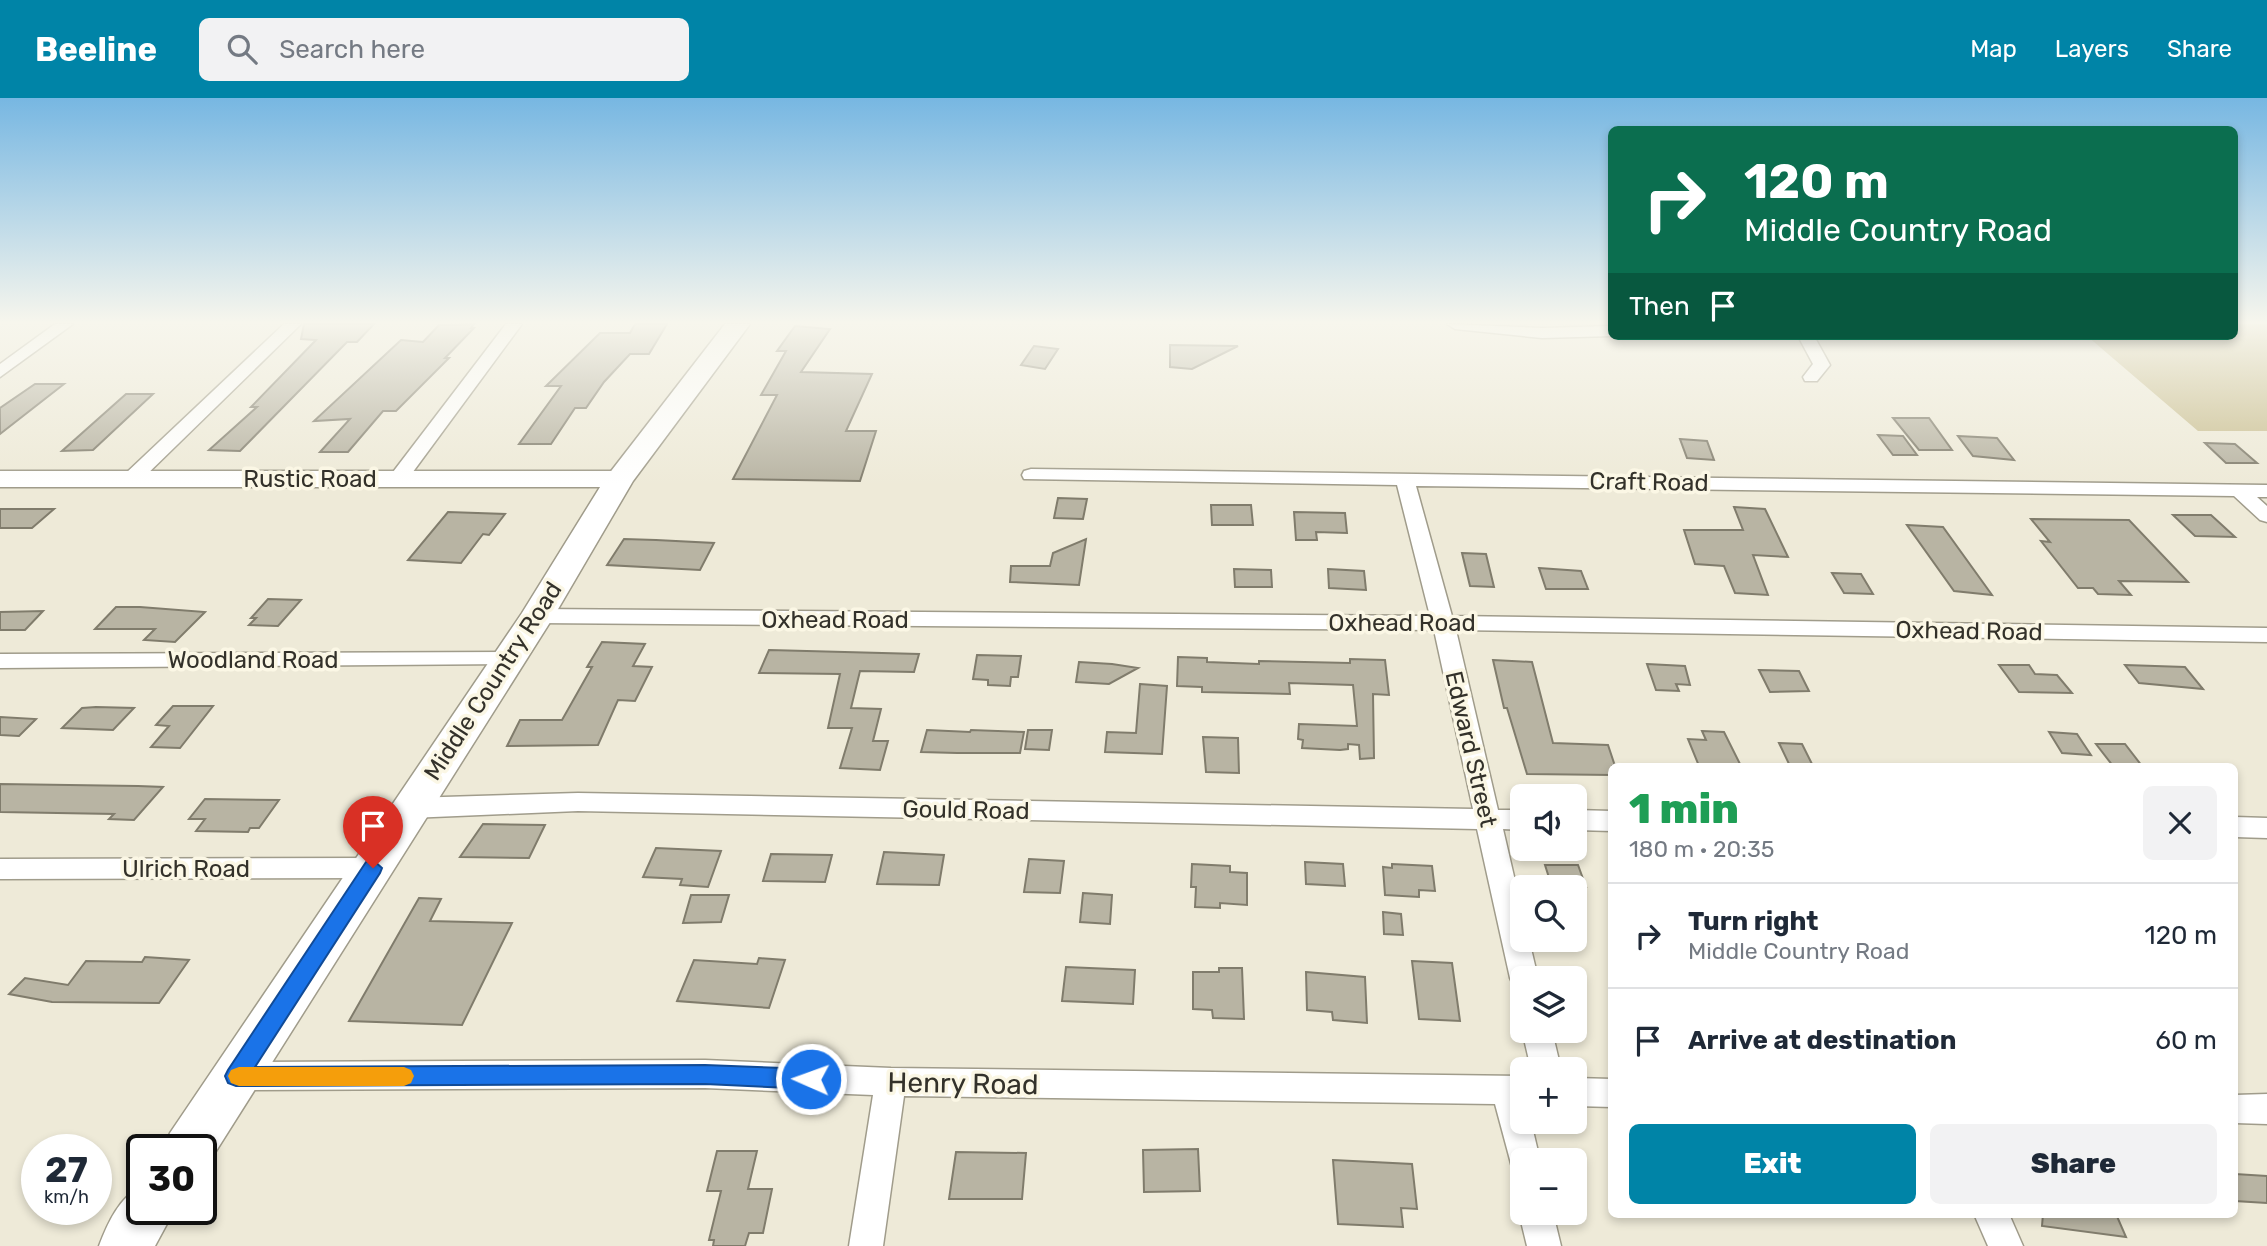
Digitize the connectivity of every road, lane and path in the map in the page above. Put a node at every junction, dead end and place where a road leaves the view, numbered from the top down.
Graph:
1 (237, 378) edge
2 (474, 378) edge
3 (697, 378) edge
4 (1031, 475) dead end
5 (132, 478) junction
6 (0, 479) edge
7 (620, 479) junction
8 (1405, 479) junction
9 (397, 480) junction
10 (2238, 490) junction
11 (2267, 491) edge
12 (2267, 516) edge
13 (537, 616) junction
14 (1443, 623) junction
15 (2267, 635) edge
16 (506, 659) junction
17 (0, 661) edge
18 (410, 808) junction
19 (1487, 819) junction
20 (1510, 820) edge
21 (1587, 820) edge
22 (1608, 821) edge
23 (2238, 827) edge
24 (2267, 828) edge
25 (373, 868) junction
26 (0, 870) edge
27 (1521, 966) edge
28 (236, 1076) junction
29 (891, 1082) junction
30 (1510, 1089) edge
31 (1587, 1092) edge
32 (1608, 1093) edge
33 (2238, 1109) edge
34 (2267, 1109) edge
35 (198, 1134) edge
36 (1992, 1218) edge
37 (139, 1225) edge
38 (1539, 1225) edge
39 (125, 1246) edge
40 (866, 1246) edge
41 (1544, 1246) edge
42 (2006, 1246) edge

1 - 5 street
2 - 9 street
3 - 7 main road, Middle Country Road
4 - 8 street, Craft Road
5 - 6 street, Rustic Road
5 - 9 street, Rustic Road
7 - 9 street, Rustic Road
7 - 13 main road, Middle Country Road
8 - 10 street, Craft Road
8 - 14 street, Edward Street
10 - 11 street, Craft Road
10 - 12 street
13 - 14 street, Oxhead Road
13 - 16 main road, Middle Country Road
14 - 15 street, Oxhead Road
14 - 19 street, Edward Street
16 - 17 street, Woodland Road
16 - 18 main road, Middle Country Road
18 - 19 street, Gould Road
18 - 25 main road, Middle Country Road
19 - 20 street, Gould Road
19 - 27 street, Edward Street
21 - 22 street
23 - 24 street
25 - 26 street, Ulrich Road
25 - 28 main road, Middle Country Road
28 - 29 street, Henry Road
28 - 35 main road, Middle Country Road
29 - 30 street, Henry Road
29 - 40 street
31 - 32 street
33 - 34 street
36 - 42 street
37 - 39 main road
38 - 41 street

